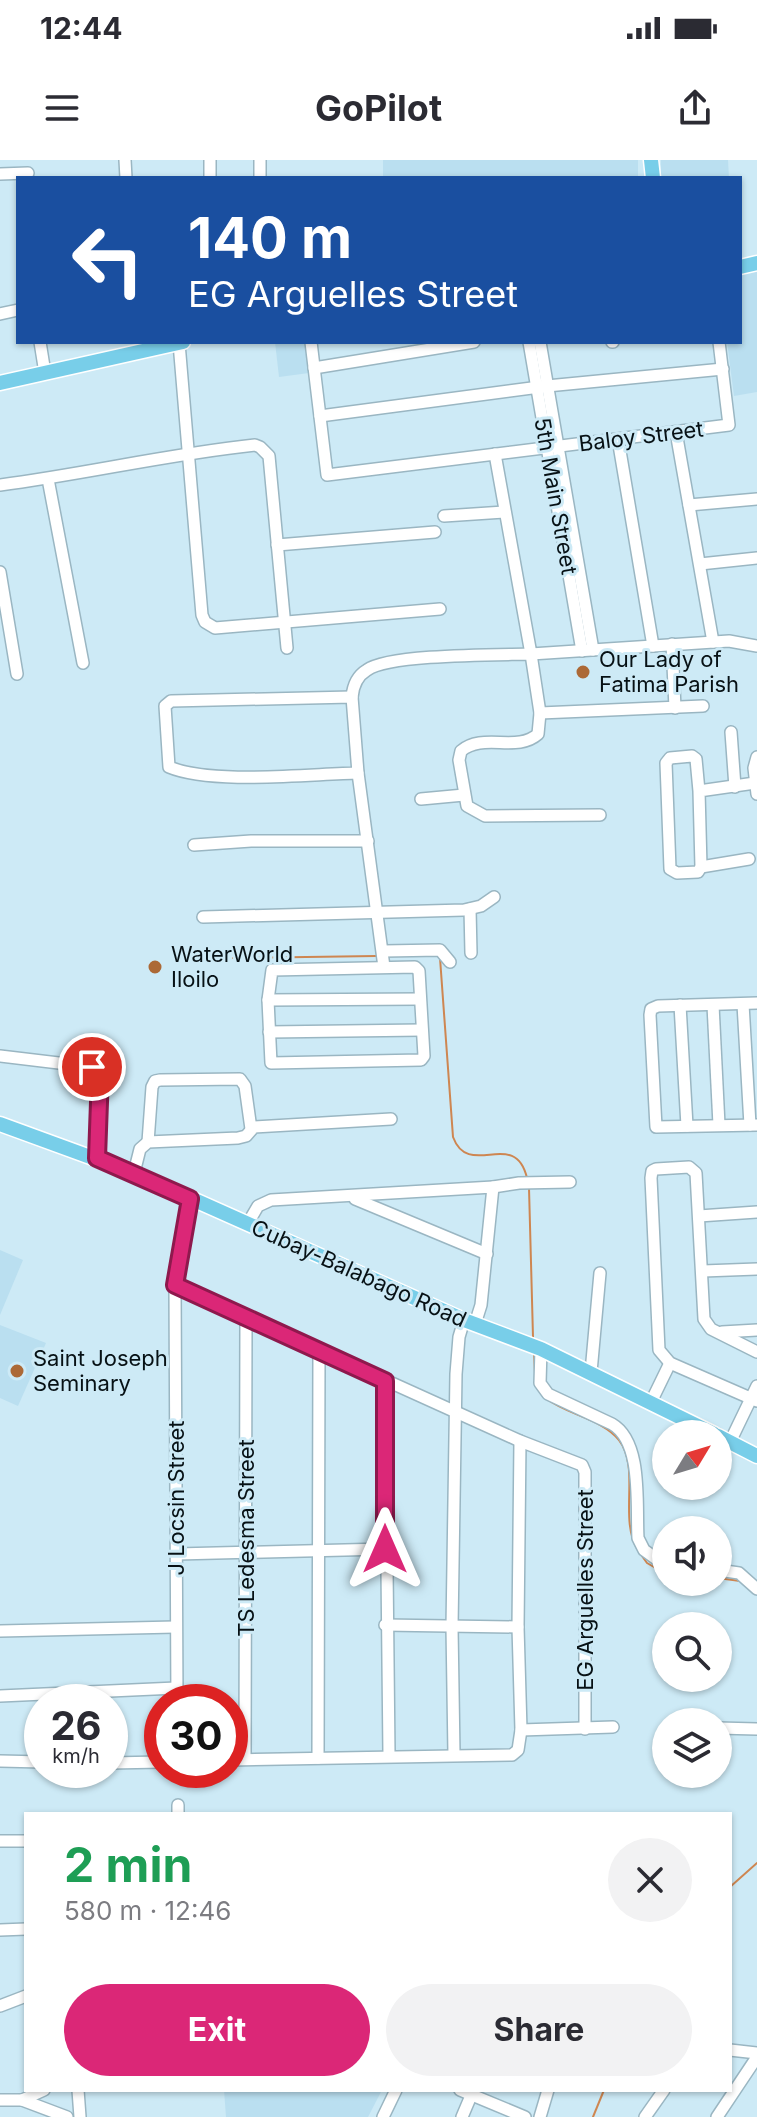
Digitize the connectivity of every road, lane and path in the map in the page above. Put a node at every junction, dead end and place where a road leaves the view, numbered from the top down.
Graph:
1 (28, 170) edge
2 (0, 174) edge
3 (40, 344) edge
4 (172, 344) edge
5 (181, 344) edge
6 (311, 344) edge
7 (462, 344) edge
8 (530, 344) edge
9 (540, 344) edge
10 (719, 344) edge
11 (314, 368) junction
12 (723, 369) junction
13 (45, 373) junction
14 (0, 383) edge
15 (541, 387) junction
16 (320, 416) junction
17 (676, 432) junction
18 (618, 439) junction
19 (553, 446) junction
20 (189, 452) junction
21 (495, 454) junction
22 (48, 479) junction
23 (0, 485) edge
24 (757, 499) edge
25 (689, 505) junction
26 (504, 512) junction
27 (444, 516) dead end
28 (435, 532) dead end
29 (277, 545) junction
30 (757, 558) edge
31 (700, 564) junction
32 (0, 572) edge
33 (440, 609) dead end
34 (285, 621) junction
35 (757, 630) edge
36 (713, 642) junction
37 (672, 644) junction
38 (754, 645) edge
39 (653, 646) junction
40 (287, 648) dead end
41 (588, 650) junction
42 (531, 654) junction
43 (83, 663) dead end
44 (17, 674) dead end
45 (352, 697) junction
46 (703, 706) dead end
47 (675, 708) junction
48 (540, 713) junction
49 (731, 732) dead end
50 (757, 757) edge
51 (358, 773) junction
52 (735, 787) junction
53 (756, 788) edge
54 (699, 791) junction
55 (464, 795) junction
56 (421, 799) dead end
57 (600, 815) dead end
58 (368, 841) junction
59 (194, 845) dead end
60 (749, 859) dead end
61 (701, 867) junction
62 (494, 897) dead end
63 (470, 909) junction
64 (379, 913) junction
65 (203, 917) dead end
66 (471, 953) dead end
67 (384, 958) junction
68 (450, 962) dead end
69 (420, 999) junction
70 (268, 1000) junction
71 (757, 1003) edge
72 (743, 1004) junction
73 (680, 1005) junction
74 (713, 1005) junction
75 (253, 1018) dead end
76 (268, 1019) junction
77 (422, 1030) junction
78 (269, 1032) junction
79 (0, 1056) edge
80 (391, 1119) dead end
81 (0, 1124) edge
82 (719, 1125) junction
83 (753, 1125) edge
84 (687, 1126) junction
85 (251, 1129) junction
86 (148, 1142) junction
87 (97, 1158) junction
88 (134, 1173) junction
89 (570, 1182) dead end
90 (493, 1187) junction
91 (350, 1197) junction
92 (190, 1199) junction
93 (757, 1212) edge
94 (699, 1216) junction
95 (248, 1223) junction
96 (487, 1254) junction
97 (757, 1269) edge
98 (703, 1271) junction
99 (600, 1273) dead end
100 (175, 1285) junction
101 (246, 1317) junction
102 (469, 1322) junction
103 (757, 1330) edge
104 (718, 1332) junction
105 (533, 1346) junction
106 (319, 1351) junction
107 (757, 1352) edge
108 (670, 1363) junction
109 (591, 1372) junction
110 (385, 1381) junction
111 (755, 1395) edge
112 (651, 1402) junction
113 (456, 1412) junction
114 (687, 1420) edge
115 (732, 1423) edge
116 (520, 1441) junction
117 (732, 1443) edge
118 (757, 1456) edge
119 (317, 1549) junction
120 (385, 1549) junction
121 (245, 1551) junction
122 (177, 1554) junction
123 (652, 1556) edge
124 (732, 1572) edge
125 (757, 1589) edge
126 (385, 1625) junction
127 (175, 1627) junction
128 (452, 1627) junction
129 (518, 1627) junction
130 (0, 1631) edge
131 (176, 1684) edge
132 (245, 1684) edge
133 (144, 1689) edge
134 (0, 1696) edge
135 (613, 1727) dead end
136 (732, 1728) edge
137 (585, 1729) junction
138 (757, 1729) edge
139 (521, 1730) junction
140 (389, 1755) junction
141 (454, 1755) junction
142 (318, 1758) junction
143 (248, 1759) edge
144 (0, 1761) edge
145 (24, 1762) edge
146 (0, 1841) edge
147 (24, 1841) edge
148 (24, 1929) edge
149 (0, 1930) edge
150 (24, 1997) edge
151 (0, 2006) edge
152 (732, 2050) edge
153 (757, 2055) edge
154 (40, 2092) edge
155 (78, 2092) edge
156 (395, 2092) edge
157 (468, 2092) edge
158 (547, 2092) edge
159 (663, 2092) edge
160 (0, 2100) edge
161 (22, 2100) junction
162 (67, 2117) edge
163 (80, 2117) edge
164 (383, 2117) edge
165 (462, 2117) edge
166 (525, 2117) edge
167 (540, 2117) edge
168 (645, 2117) edge
169 (717, 2117) edge

1 - 2 street
3 - 13 street
4 - 13 main road
5 - 20 street
6 - 11 street
7 - 11 street
8 - 15 street, 5th Main Street
9 - 15 street, 5th Main Street
10 - 12 street, Baloy Street
11 - 16 street
12 - 15 street
12 - 17 street, Baloy Street
13 - 14 main road
15 - 16 street
15 - 19 street, 5th Main Street
16 - 21 street, Baloy Street
17 - 18 street, Baloy Street
17 - 25 street
18 - 19 street, Baloy Street
18 - 39 street
19 - 21 street, Baloy Street
19 - 41 street, 5th Main Street
20 - 22 street
20 - 29 street
20 - 34 street
21 - 26 street
22 - 23 street
22 - 43 street
24 - 25 street
25 - 31 street
26 - 27 street
26 - 42 street
28 - 29 street
29 - 34 street
30 - 31 street
31 - 36 street
32 - 44 street
33 - 34 street
34 - 40 street
35 - 38 street
36 - 37 street
36 - 38 street
37 - 39 street
37 - 47 street
39 - 41 street
41 - 42 street
42 - 45 street
42 - 48 street
45 - 51 street
45 - 51 street
46 - 47 street
47 - 48 street
48 - 55 street
49 - 52 street
50 - 53 street
51 - 58 street
52 - 53 street
52 - 54 street
54 - 61 street
54 - 61 street
55 - 56 street
55 - 57 street
58 - 59 street
58 - 64 street
60 - 61 street
62 - 63 street
63 - 64 street
63 - 66 street
64 - 65 street
64 - 67 street
67 - 68 street
67 - 69 street
67 - 70 street
69 - 70 street
69 - 77 street
70 - 76 street
71 - 72 street
72 - 74 street
72 - 83 street
73 - 74 street
73 - 84 street
73 - 84 street
74 - 82 street
75 - 76 street
76 - 78 street
77 - 78 street
77 - 78 street
79 - 87 street
80 - 85 street
81 - 87 main road, Cubay-Balabago Road
82 - 83 street
82 - 84 street
85 - 86 street
85 - 86 street
86 - 88 street
87 - 88 main road, Cubay-Balabago Road
88 - 92 main road, Cubay-Balabago Road
89 - 90 street
90 - 91 street
90 - 96 street
91 - 95 street
91 - 96 street
92 - 95 main road, Cubay-Balabago Road
92 - 100 street, J Locsin Street
93 - 94 street
94 - 98 street
94 - 108 street
95 - 102 main road, Cubay-Balabago Road
96 - 102 street
97 - 98 street
98 - 104 street
99 - 109 street
100 - 101 street, EG Arguelles Street
100 - 122 street, J Locsin Street
101 - 106 street, EG Arguelles Street
101 - 121 street, TS Ledesma Street
102 - 105 main road, Cubay-Balabago Road
102 - 113 street
103 - 104 street
104 - 107 street
105 - 109 main road, Cubay-Balabago Road
105 - 123 street
106 - 110 street, EG Arguelles Street
106 - 119 street
108 - 111 street
108 - 112 street
109 - 112 main road, Cubay-Balabago Road
110 - 113 street, EG Arguelles Street
110 - 120 street
111 - 115 street
112 - 114 main road, Cubay-Balabago Road
113 - 116 street, EG Arguelles Street
113 - 128 street
116 - 129 street
116 - 137 street, EG Arguelles Street
117 - 118 main road, Cubay-Balabago Road
119 - 120 street
119 - 121 street
119 - 142 street
120 - 126 street
121 - 122 street
121 - 132 street, TS Ledesma Street
122 - 127 street, J Locsin Street
124 - 125 street
126 - 128 street
126 - 140 street
127 - 130 street
127 - 131 street, J Locsin Street
128 - 129 street
128 - 141 street
129 - 139 street
133 - 134 street
135 - 137 street
136 - 138 street
137 - 139 street
139 - 141 street
140 - 141 street
140 - 142 street
142 - 143 street
144 - 145 street
146 - 147 street
148 - 149 street
150 - 151 street
152 - 153 street
153 - 169 street
154 - 161 street
155 - 163 street
156 - 164 street
157 - 165 street
157 - 166 street
158 - 167 street
159 - 168 street
160 - 161 street
161 - 162 street

